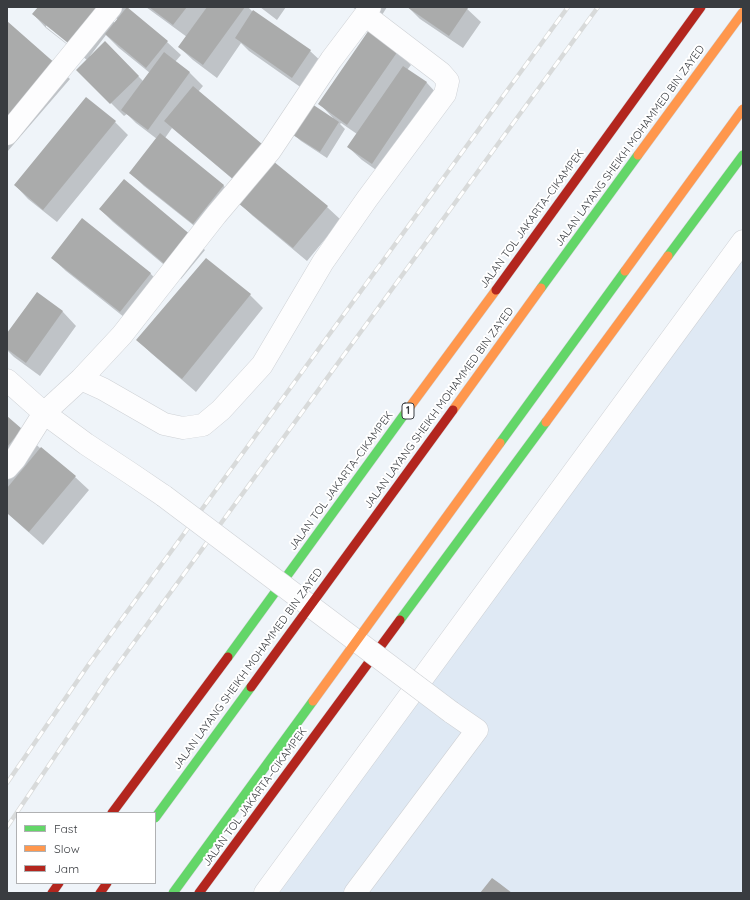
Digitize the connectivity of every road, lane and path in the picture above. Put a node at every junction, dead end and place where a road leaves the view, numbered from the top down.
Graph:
1 (111, 7) edge
2 (701, 7) edge
3 (367, 11) edge
4 (743, 12) edge
5 (743, 109) edge
6 (7, 134) edge
7 (743, 154) edge
8 (743, 241) edge
9 (7, 380) edge
10 (81, 380) junction
11 (44, 413) junction
12 (7, 468) edge
13 (113, 812) edge
14 (156, 817) edge
15 (59, 884) edge
16 (106, 884) edge
17 (52, 893) edge
18 (100, 893) edge
19 (173, 893) edge
20 (199, 893) edge
21 (265, 893) edge
22 (355, 893) edge

1 - 6 street
2 - 13 highway, JALAN TOL JAKARTA–CIKAMPEK / 1
3 - 10 street
3 - 10 street
4 - 14 highway, JALAN LAYANG SHEIKH MOHAMMED BIN ZAYED, bridge
5 - 19 highway, bridge
7 - 20 highway, JALAN TOL JAKARTA–CIKAMPEK
8 - 21 street
9 - 11 street
10 - 11 street
11 - 12 street
11 - 22 street, bridge
15 - 17 highway
16 - 18 highway

